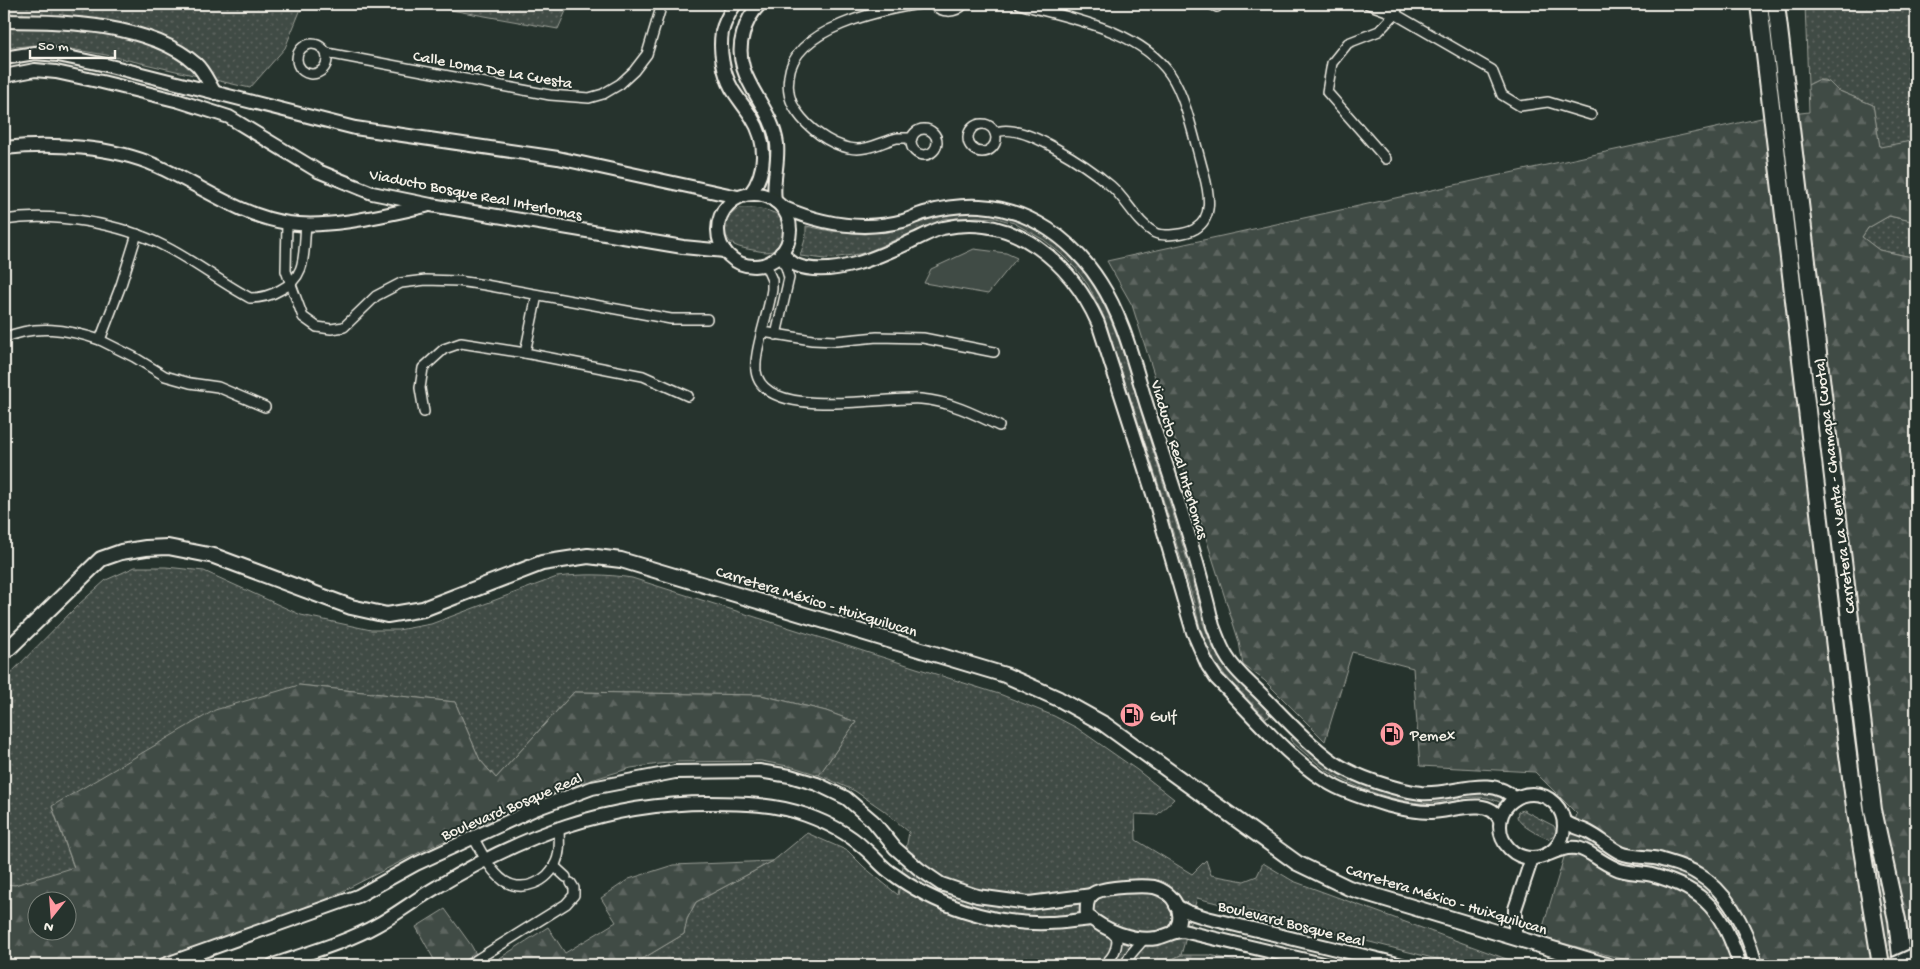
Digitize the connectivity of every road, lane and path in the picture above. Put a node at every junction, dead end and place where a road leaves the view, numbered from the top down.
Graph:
1 (662, 4) edge
2 (735, 4) edge
3 (760, 4) edge
4 (920, 4) edge
5 (932, 4) edge
6 (964, 4) edge
7 (1019, 4) edge
8 (1368, 4) edge
9 (1399, 4) edge
10 (1759, 4) edge
11 (1776, 4) edge
12 (899, 6) edge
13 (1395, 14) junction
14 (4, 22) edge
15 (327, 53) dead end
16 (4, 58) edge
17 (4, 76) edge
18 (215, 93) junction
19 (1590, 114) dead end
20 (995, 134) dead end
21 (912, 138) dead end
22 (4, 148) edge
23 (1386, 159) dead end
24 (744, 196) junction
25 (431, 204) junction
26 (778, 204) junction
27 (4, 220) edge
28 (287, 223) junction
29 (306, 225) junction
30 (137, 234) junction
31 (725, 251) junction
32 (779, 255) junction
33 (765, 264) junction
34 (292, 285) junction
35 (537, 295) junction
36 (707, 319) dead end
37 (763, 332) junction
38 (776, 335) junction
39 (4, 338) edge
40 (100, 340) junction
41 (994, 352) dead end
42 (525, 353) junction
43 (688, 396) dead end
44 (265, 406) dead end
45 (424, 412) dead end
46 (999, 426) dead end
47 (4, 653) edge
48 (1516, 799) junction
49 (1500, 820) junction
50 (1564, 821) junction
51 (559, 828) junction
52 (473, 837) junction
53 (1549, 854) junction
54 (1532, 858) junction
55 (486, 860) junction
56 (554, 866) junction
57 (1092, 895) junction
58 (1176, 906) junction
59 (1092, 919) junction
60 (1107, 928) junction
61 (1174, 931) junction
62 (1515, 938) junction
63 (1144, 939) junction
64 (1916, 955) edge
65 (164, 965) edge
66 (273, 965) edge
67 (468, 965) edge
68 (1104, 965) edge
69 (1125, 965) edge
70 (1327, 965) edge
71 (1402, 965) edge
72 (1606, 965) edge
73 (1740, 965) edge
74 (1756, 965) edge
75 (1881, 965) edge
76 (1894, 965) edge
77 (1902, 965) edge

1 - 15 street, Calle Loma De La Cuesta
2 - 24 main road
3 - 26 main road
4 - 12 street
5 - 6 street
7 - 20 street
8 - 13 street
9 - 13 street
10 - 75 highway, Carretera La Venta - Chamapa (Cuota)
11 - 77 highway, Carretera La Venta - Chamapa (Cuota)
12 - 21 street
13 - 19 street
13 - 23 street
14 - 18 main road
16 - 18 main road
17 - 25 main road, Viaducto Bosque Real Interlomas
18 - 24 main road
22 - 28 main road
24 - 26 main road
24 - 31 main road
25 - 29 main road
25 - 31 main road, Viaducto Bosque Real Interlomas
26 - 32 main road
26 - 48 main road, Viaducto Real Interlomas
27 - 30 street
28 - 29 main road
28 - 34 street
29 - 34 street
30 - 34 street
30 - 40 street
31 - 33 main road
32 - 33 main road
32 - 38 street
32 - 49 main road
33 - 37 street
34 - 35 street
35 - 36 street
35 - 42 street
37 - 38 street
37 - 46 street
38 - 41 street
39 - 40 street
40 - 44 street
42 - 43 street
42 - 45 street
47 - 62 main road, Carretera México - Huixquilucan
48 - 49 main road
48 - 50 main road
49 - 54 main road
50 - 53 main road
50 - 74 main road
51 - 55 main road
51 - 56 street
51 - 59 main road
52 - 55 street
52 - 57 main road, Boulevard Bosque Real
52 - 65 main road, Boulevard Bosque Real
53 - 54 main road
53 - 73 main road
54 - 62 main road
55 - 56 street
55 - 66 main road
56 - 67 street
57 - 58 main road, Boulevard Bosque Real
57 - 59 main road
58 - 61 main road
58 - 71 main road, Boulevard Bosque Real
59 - 60 main road
60 - 63 main road
60 - 68 street
61 - 63 main road
61 - 70 main road, Boulevard Bosque Real
62 - 72 main road, Carretera México - Huixquilucan
63 - 69 street
64 - 76 main road, bridge

